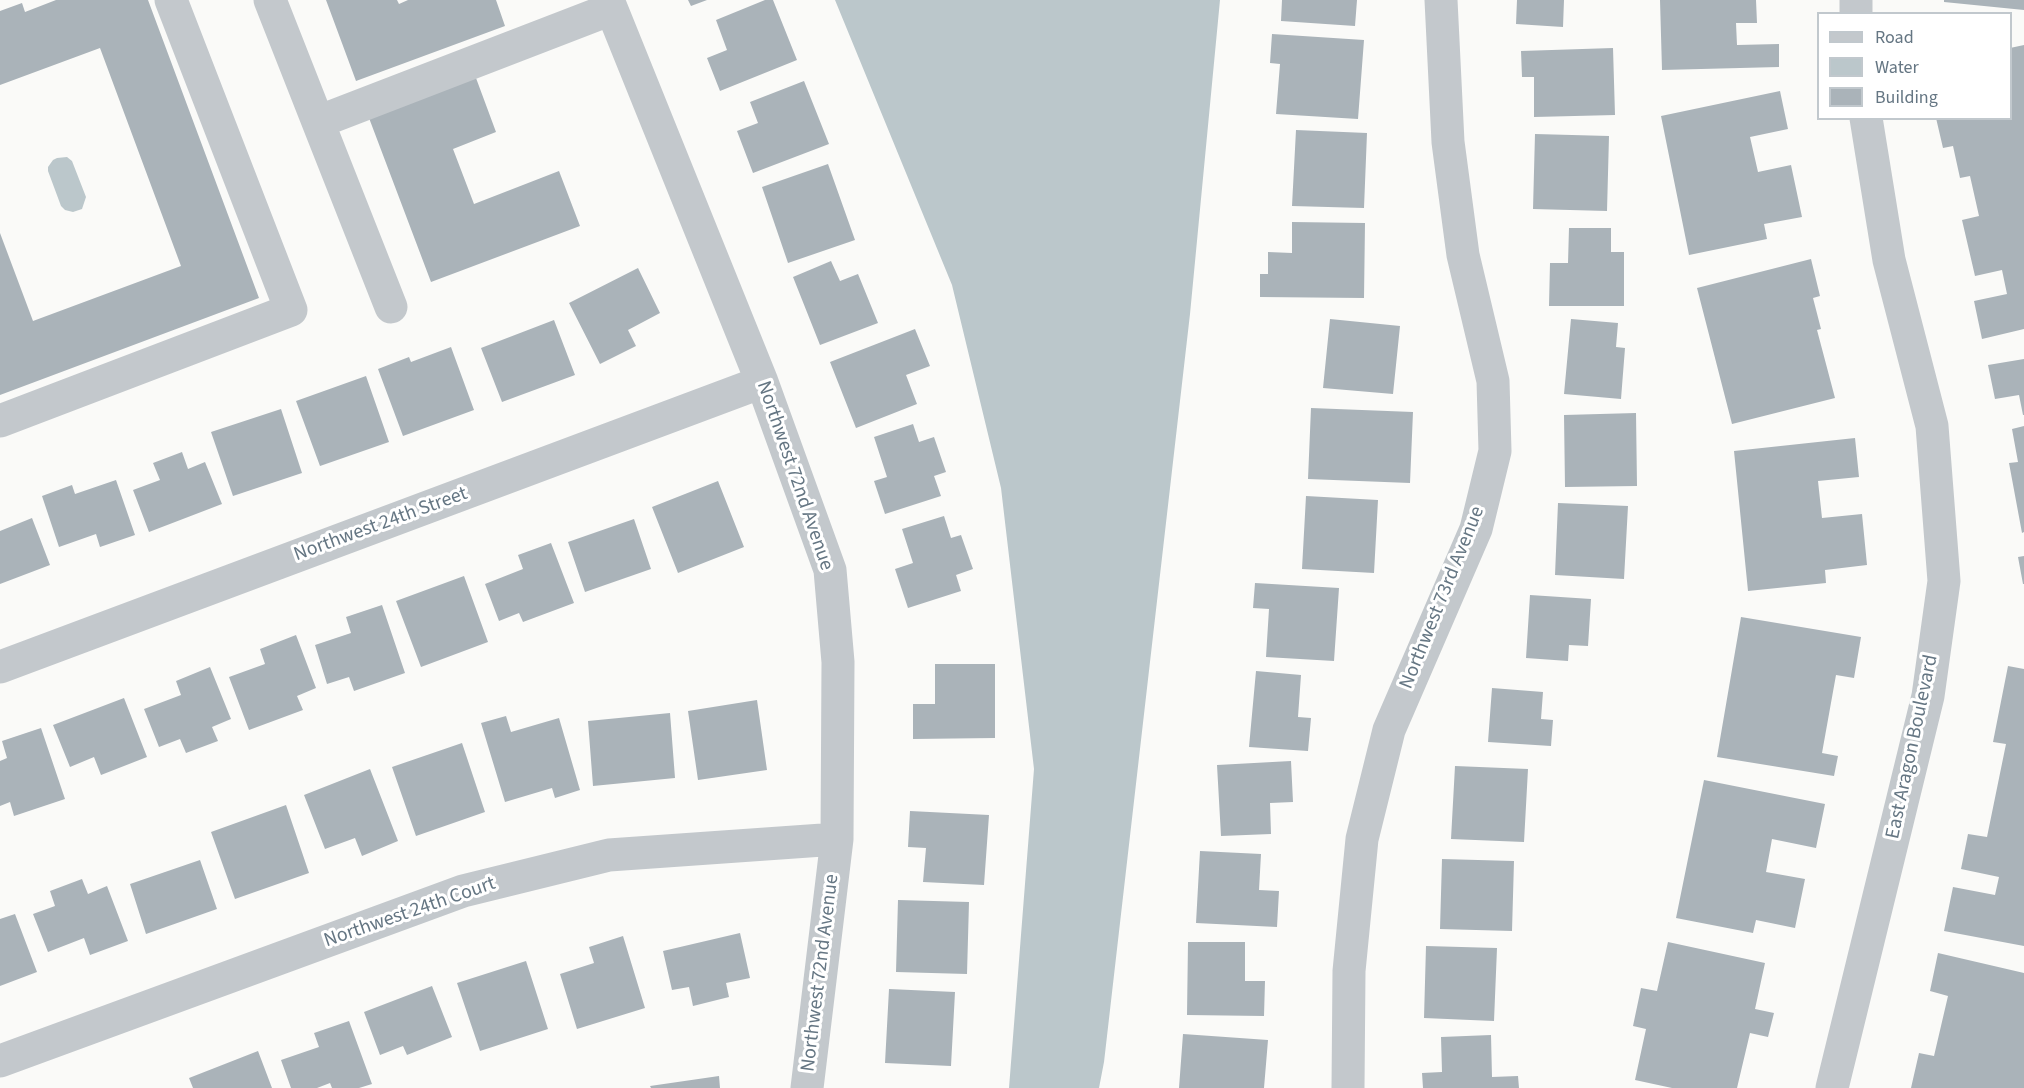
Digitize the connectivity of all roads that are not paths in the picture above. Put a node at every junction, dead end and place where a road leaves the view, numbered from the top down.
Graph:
1 (171, 0) edge
2 (270, 0) edge
3 (1441, 0) edge
4 (609, 4) edge
5 (1866, 120) edge
6 (318, 122) junction
7 (391, 307) dead end
8 (762, 382) junction
9 (0, 421) edge
10 (0, 667) edge
11 (837, 839) junction
12 (0, 1061) edge
13 (807, 1088) edge
14 (1348, 1088) edge
15 (1832, 1088) edge

1 - 9 street
2 - 6 street
3 - 14 street, Northwest 73rd Avenue
4 - 6 street
4 - 8 street, Northwest 72nd Avenue
5 - 15 street, East Aragon Boulevard
6 - 7 street
8 - 10 street, Northwest 24th Street
8 - 11 street, Northwest 72nd Avenue
11 - 12 street, Northwest 24th Court
11 - 13 street, Northwest 72nd Avenue

